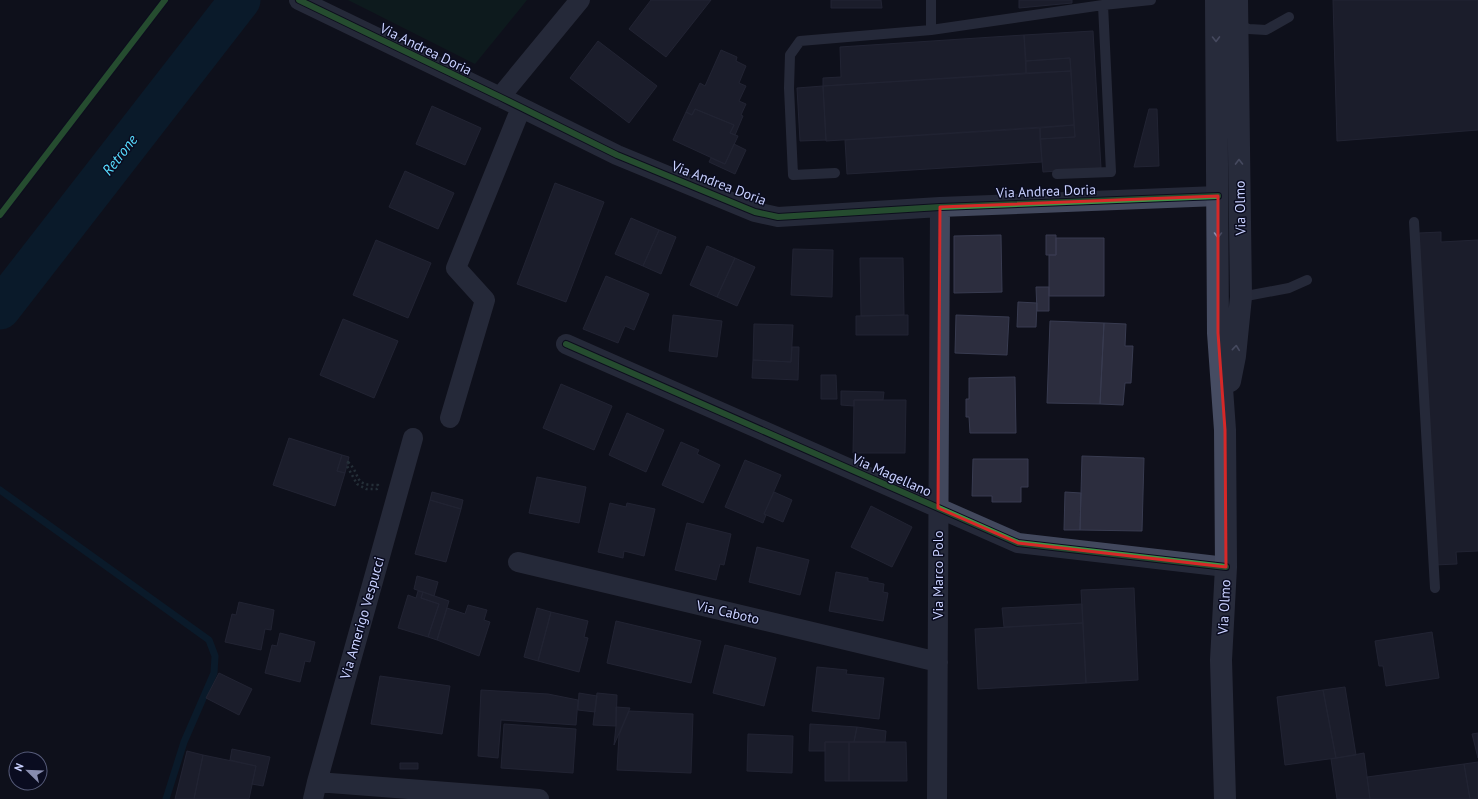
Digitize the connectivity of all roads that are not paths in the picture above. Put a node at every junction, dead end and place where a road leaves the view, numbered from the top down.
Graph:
1 (299, 0) edge
2 (580, 0) edge
3 (931, 0) edge
4 (1151, 0) edge
5 (1216, 0) edge
6 (1237, 0) edge
7 (1102, 5) junction
8 (1289, 18) dead end
9 (1237, 24) junction
10 (932, 30) junction
11 (500, 97) junction
12 (521, 108) junction
13 (835, 173) dead end
14 (1058, 174) dead end
15 (1218, 196) junction
16 (940, 207) junction
17 (1414, 222) dead end
18 (1307, 280) dead end
19 (1241, 297) junction
20 (566, 344) dead end
21 (1224, 414) junction
22 (450, 418) dead end
23 (413, 438) dead end
24 (938, 508) junction
25 (518, 562) dead end
26 (1226, 567) junction
27 (1435, 588) dead end
28 (938, 662) junction
29 (315, 790) edge
30 (539, 799) edge
31 (937, 799) edge
32 (1225, 799) edge

1 - 11 street, Via Andrea Doria
2 - 11 street
3 - 10 lane
4 - 7 lane
5 -> 15 main road, Via Olmo
6 - 9 main road, Via Olmo
7 - 10 lane
7 - 14 lane
8 - 9 lane
19 -> 9 main road, Via Olmo
10 - 13 lane
11 - 12 street, Via Andrea Doria
12 - 16 street, Via Andrea Doria
12 - 22 street
15 - 16 street, Via Andrea Doria
15 -> 21 main road, Via Olmo
16 - 24 street, Via Marco Polo
17 - 27 lane
18 - 19 lane
21 -> 19 main road, Via Olmo
20 - 24 street, Via Magellano
21 - 26 main road, Via Olmo
23 - 29 street, Via Amerigo Vespucci
24 - 26 street, Via Magellano
24 - 28 street, Via Marco Polo
25 - 28 street, Via Caboto
26 - 32 main road, Via Olmo
28 - 31 street, Via Marco Polo
29 - 30 street

